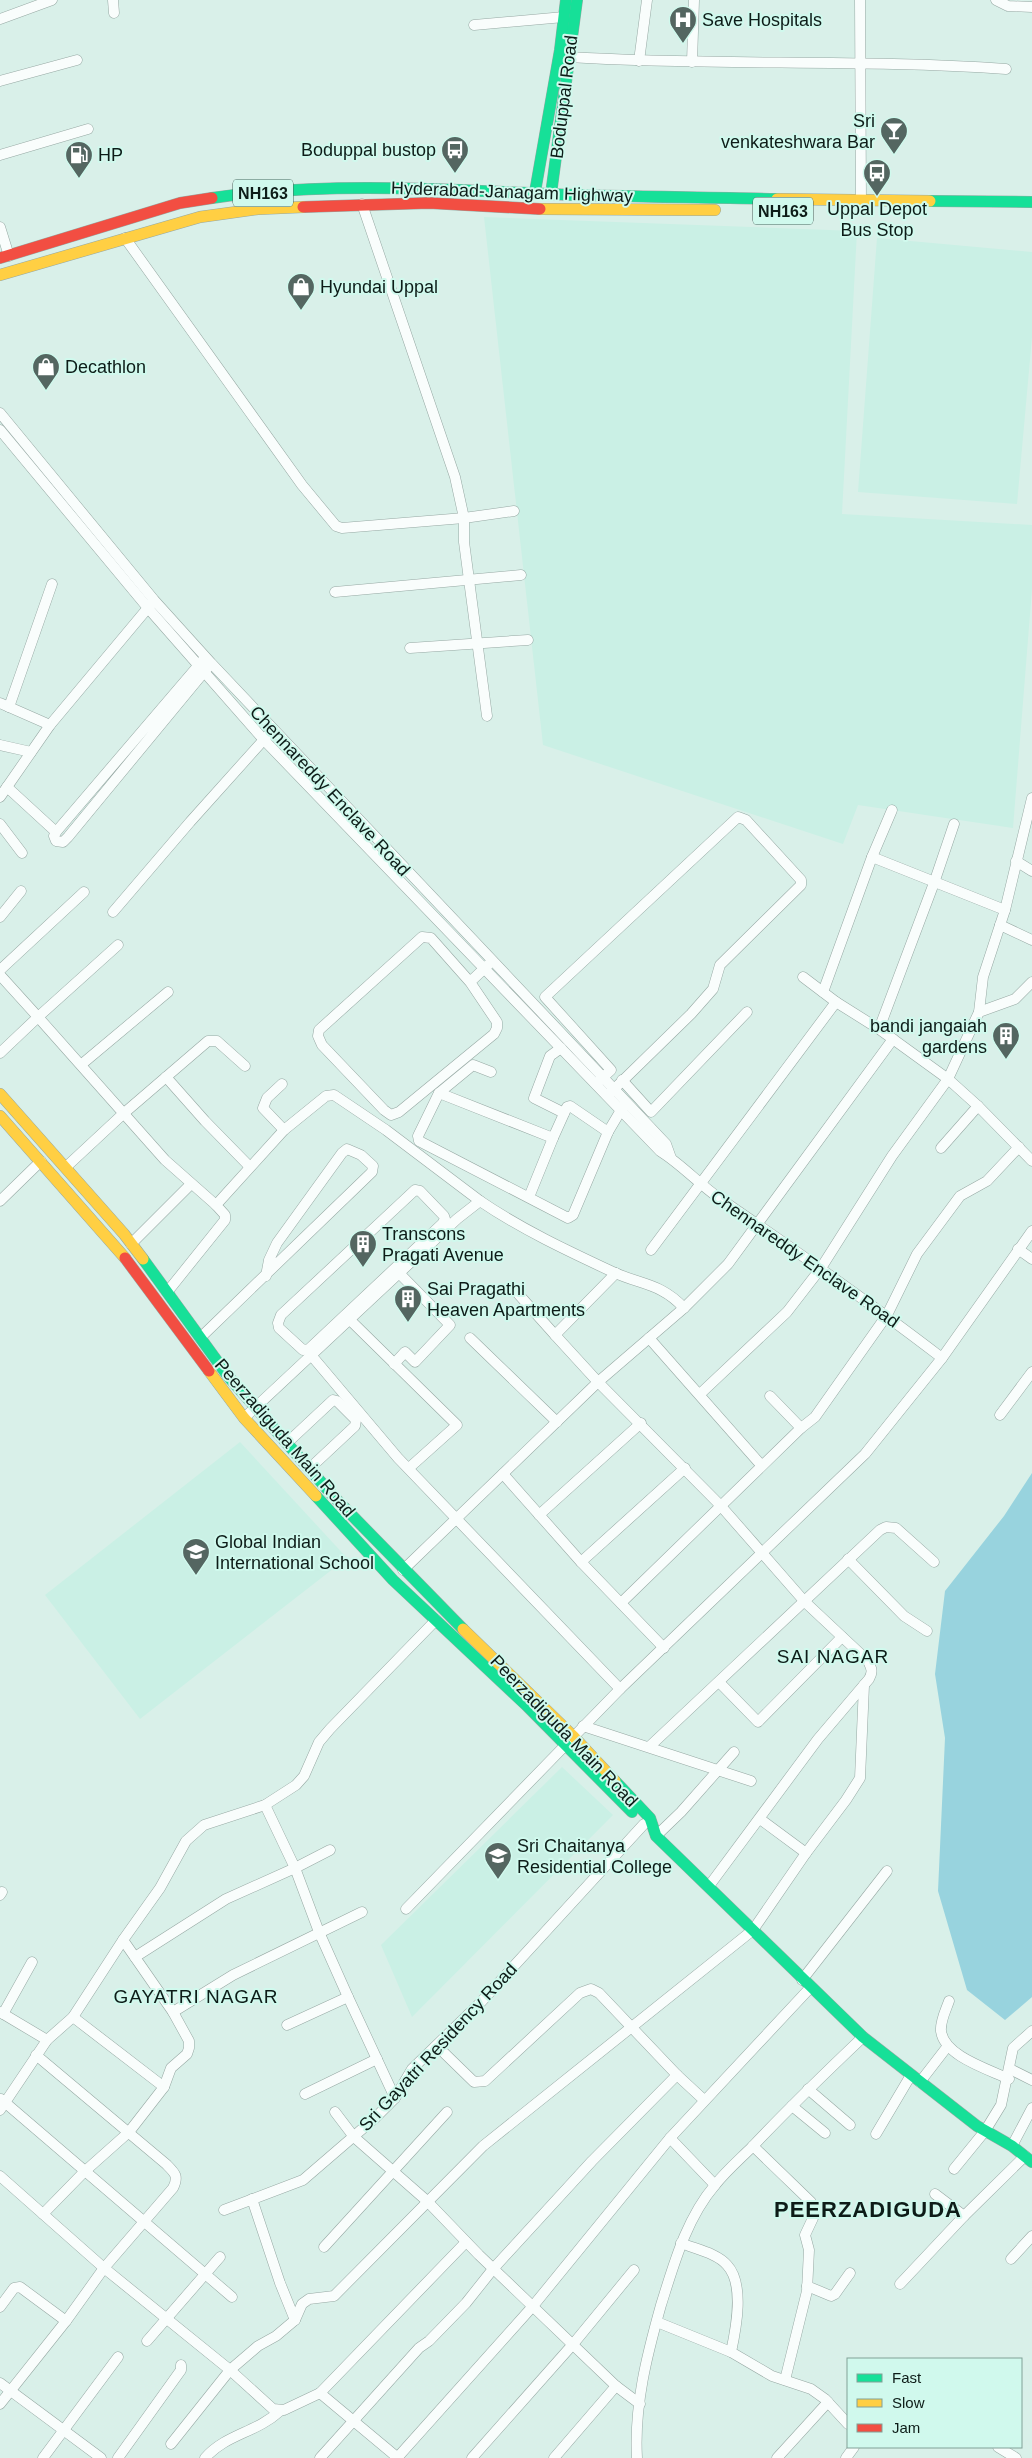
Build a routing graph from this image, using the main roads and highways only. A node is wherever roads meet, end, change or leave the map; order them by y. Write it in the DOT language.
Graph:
graph roads {
  1 [pos="566,0"];
  2 [pos="576,0"];
  3 [pos="334,190"];
  4 [pos="535,192"];
  5 [pos="551,194"];
  6 [pos="1032,202"];
  7 [pos="336,205"];
  8 [pos="980,207"];
  9 [pos="724,210"];
  10 [pos="762,211"];
  11 [pos="1032,213"];
  12 [pos="4,257"];
  13 [pos="0,274"];
  14 [pos="0,1094"];
  15 [pos="0,1116"];
  16 [pos="470,1635"];
  17 [pos="460,1644"];
  18 [pos="651,1829"];
  19 [pos="1029,2159"];
  1 -- 4 [label="main road, Boduppal Road"];
  2 -- 5 [label="main road, Boduppal Road"];
  3 -- 4 [label="main road, Hyderabad-Janagam Highway / NH163"];
  3 -- 7 [label="main road"];
  3 -- 12 [label="main road, Hyderabad-Janagam Highway / NH163"];
  4 -- 5 [label="main road, Hyderabad-Janagam Highway / NH163"];
  5 -- 8 [label="main road, Hyderabad-Janagam Highway / NH163"];
  6 -- 8 [label="main road, Hyderabad-Janagam Highway / NH163"];
  7 -- 9 [label="main road, Hyderabad-Janagam Highway / NH163"];
  7 -- 13 [label="main road, Hyderabad-Janagam Highway / NH163"];
  8 -- 10 [label="main road, Hyderabad-Janagam Highway / NH163"];
  8 -- 11 [label="main road, Hyderabad-Janagam Highway / NH163"];
  14 -- 16 [label="main road, Peerzadiguda Main Road"];
  15 -- 17 [label="main road, Peerzadiguda Main Road"];
  16 -- 17 [label="main road"];
  16 -- 18 [label="main road, Peerzadiguda Main Road"];
  17 -- 18 [label="main road, Peerzadiguda Main Road"];
  18 -- 19 [label="main road, Peerzadiguda Main Road"];
}
